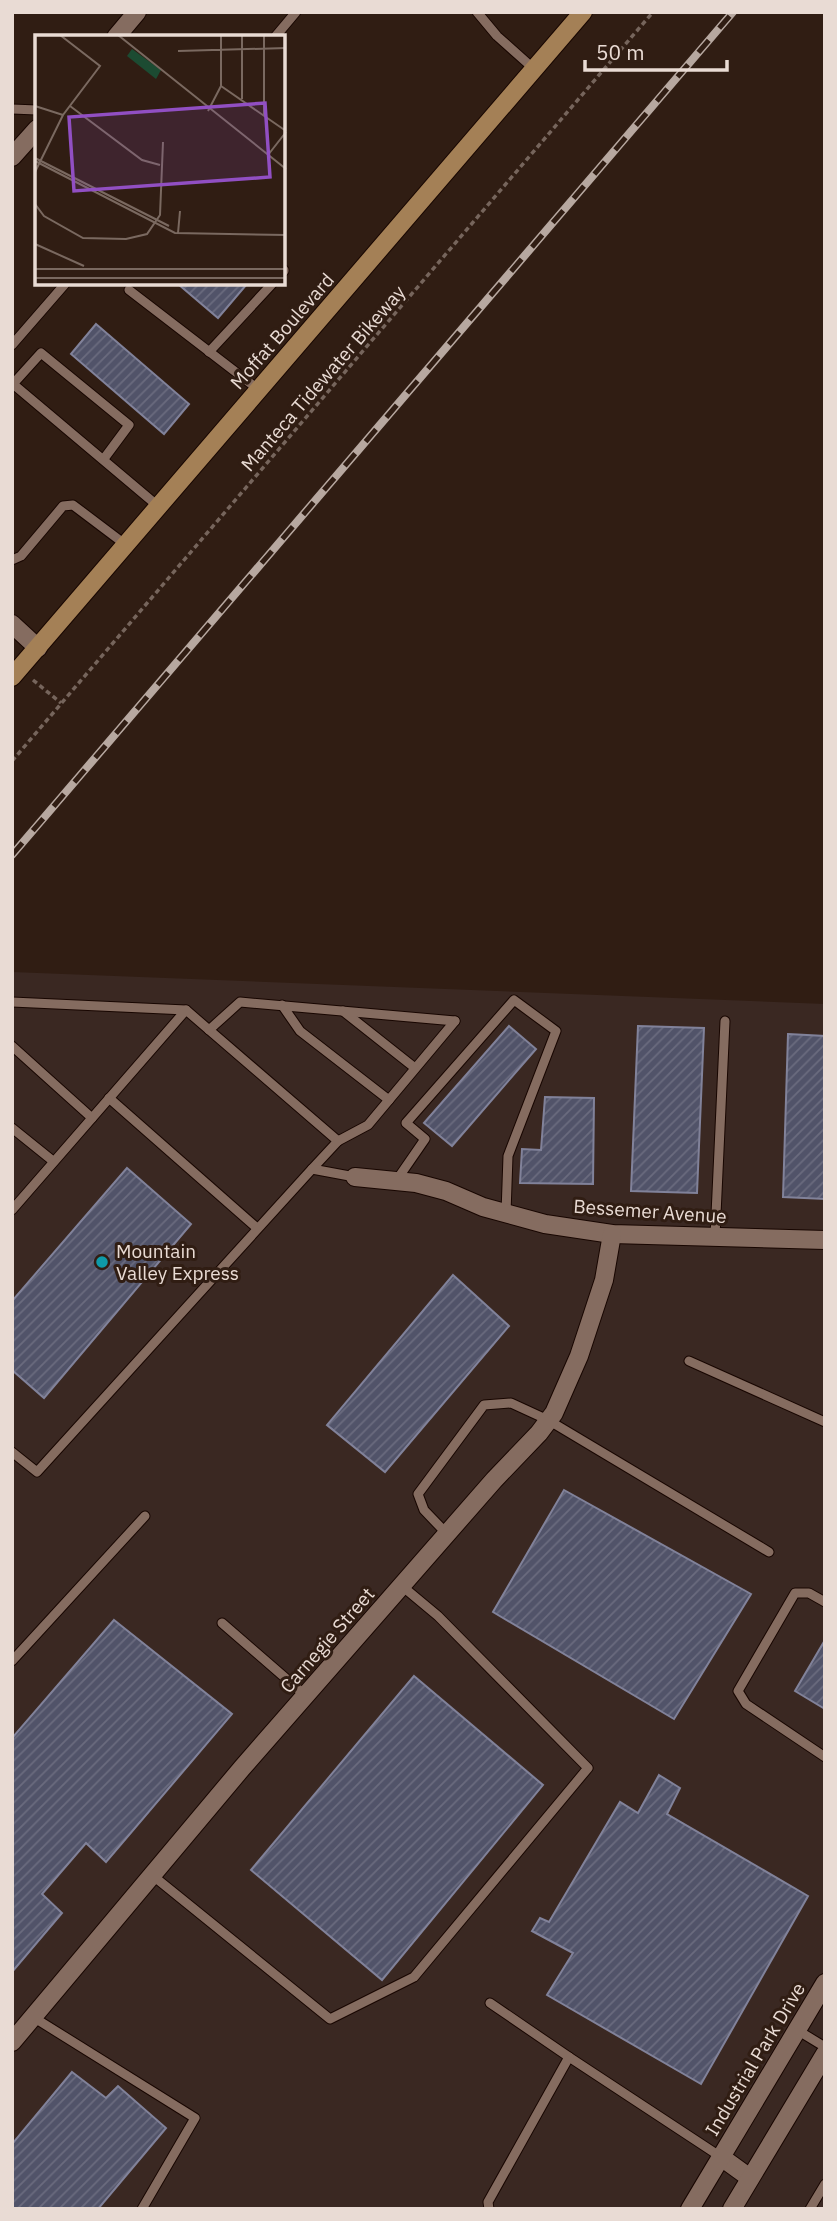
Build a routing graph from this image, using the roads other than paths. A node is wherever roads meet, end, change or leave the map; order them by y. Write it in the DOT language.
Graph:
graph roads {
  1 [pos="296,12"];
  2 [pos="477,12"];
  3 [pos="583,12"];
  4 [pos="129,15"];
  5 [pos="117,35"];
  6 [pos="277,35"];
  7 [pos="534,69"];
  8 [pos="12,109"];
  9 [pos="35,110"];
  10 [pos="35,131"];
  11 [pos="12,158"];
  12 [pos="64,285"];
  13 [pos="271,285"];
  14 [pos="129,290"];
  15 [pos="12,345"];
  16 [pos="209,352"];
  17 [pos="259,390"];
  18 [pos="103,460"];
  19 [pos="159,507"];
  20 [pos="126,545"];
  21 [pos="12,560"];
  22 [pos="12,624"];
  23 [pos="38,648"];
  24 [pos="16,673"];
  25 [pos="12,1002"];
  26 [pos="282,1005"];
  27 [pos="186,1010"];
  28 [pos="344,1011"];
  29 [pos="725,1021"];
  30 [pos="209,1030"];
  31 [pos="12,1046"];
  32 [pos="415,1068"];
  33 [pos="109,1098"];
  34 [pos="389,1100"];
  35 [pos="92,1118"];
  36 [pos="12,1128"];
  37 [pos="338,1141"];
  38 [pos="53,1161"];
  39 [pos="312,1169"];
  40 [pos="355,1177"];
  41 [pos="396,1181"];
  42 [pos="12,1210"];
  43 [pos="506,1213"];
  44 [pos="257,1228"];
  45 [pos="612,1234"];
  46 [pos="715,1237"];
  47 [pos="825,1240"];
  48 [pos="689,1362"];
  49 [pos="548,1420"];
  50 [pos="825,1422"];
  51 [pos="12,1452"];
  52 [pos="145,1516"];
  53 [pos="447,1534"];
  54 [pos="769,1552"];
  55 [pos="402,1586"];
  56 [pos="825,1602"];
  57 [pos="222,1623"];
  58 [pos="12,1661"];
  59 [pos="305,1695"];
  60 [pos="825,1757"];
  61 [pos="152,1875"];
  62 [pos="825,1983"];
  63 [pos="490,2003"];
  64 [pos="33,2017"];
  65 [pos="797,2030"];
  66 [pos="12,2042"];
  67 [pos="825,2047"];
  68 [pos="825,2054"];
  69 [pos="569,2057"];
  70 [pos="720,2157"];
  71 [pos="750,2178"];
  72 [pos="825,2184"];
  73 [pos="142,2209"];
  74 [pos="489,2209"];
  75 [pos="690,2209"];
  76 [pos="732,2209"];
  77 [pos="810,2209"];
  1 -- 6 [label="lane"];
  2 -- 7 [label="lane"];
  3 -- 7 [label="main road, Moffat Boulevard"];
  4 -- 5 [label="street"];
  7 -- 17 [label="main road, Moffat Boulevard"];
  8 -- 9 [label="lane"];
  10 -- 11 [label="street"];
  12 -- 15 [label="lane"];
  13 -- 16 [label="lane"];
  14 -- 16 [label="lane"];
  16 -- 17 [label="lane"];
  17 -- 19 [label="main road, Moffat Boulevard"];
  18 -- 18 [label="lane"];
  18 -- 19 [label="lane"];
  19 -- 20 [label="main road, Moffat Boulevard"];
  20 -- 21 [label="lane"];
  20 -- 23 [label="main road, Moffat Boulevard"];
  22 -- 23 [label="street"];
  23 -- 24 [label="main road, Moffat Boulevard"];
  25 -- 27 [label="lane"];
  26 -- 28 [label="lane"];
  26 -- 30 [label="lane"];
  26 -- 34 [label="lane"];
  27 -- 30 [label="lane"];
  27 -- 33 [label="lane"];
  28 -- 32 [label="lane"];
  28 -- 32 [label="lane"];
  29 -- 46 [label="lane"];
  30 -- 37 [label="lane"];
  31 -- 35 [label="lane"];
  32 -- 34 [label="lane"];
  33 -- 35 [label="lane"];
  33 -- 44 [label="lane"];
  34 -- 37 [label="lane"];
  35 -- 38 [label="lane"];
  36 -- 38 [label="lane"];
  37 -- 39 [label="lane"];
  38 -- 42 [label="lane"];
  39 -- 40 [label="lane"];
  39 -- 44 [label="lane"];
  40 -- 41 [label="street, Bessemer Avenue"];
  41 -- 43 [label="street, Bessemer Avenue"];
  41 -- 43 [label="lane"];
  43 -- 45 [label="street, Bessemer Avenue"];
  44 -- 51 [label="lane"];
  45 -- 46 [label="street, Bessemer Avenue"];
  45 -- 49 [label="street, Carnegie Street"];
  46 -- 47 [label="street, Bessemer Avenue"];
  48 -- 50 [label="lane"];
  49 -- 53 [label="street, Carnegie Street"];
  49 -- 53 [label="lane"];
  49 -- 54 [label="lane"];
  52 -- 58 [label="lane"];
  53 -- 55 [label="street, Carnegie Street"];
  55 -- 59 [label="street, Carnegie Street"];
  55 -- 61 [label="lane"];
  56 -- 60 [label="lane"];
  57 -- 59 [label="lane"];
  59 -- 61 [label="street, Carnegie Street"];
  61 -- 64 [label="street, Carnegie Street"];
  62 -- 65 [label="street, Industrial Park Drive"];
  63 -- 69 [label="lane"];
  64 -- 66 [label="street, Carnegie Street"];
  64 -- 73 [label="lane"];
  65 -- 67 [label="lane"];
  65 -- 70 [label="street, Industrial Park Drive"];
  68 -- 71 [label="street"];
  69 -- 70 [label="lane"];
  69 -- 74 [label="lane"];
  70 -- 71 [label="street, Industrial Park Drive"];
  70 -- 75 [label="street, Industrial Park Drive"];
  71 -- 76 [label="street"];
  72 -- 77 [label="lane"];
}
